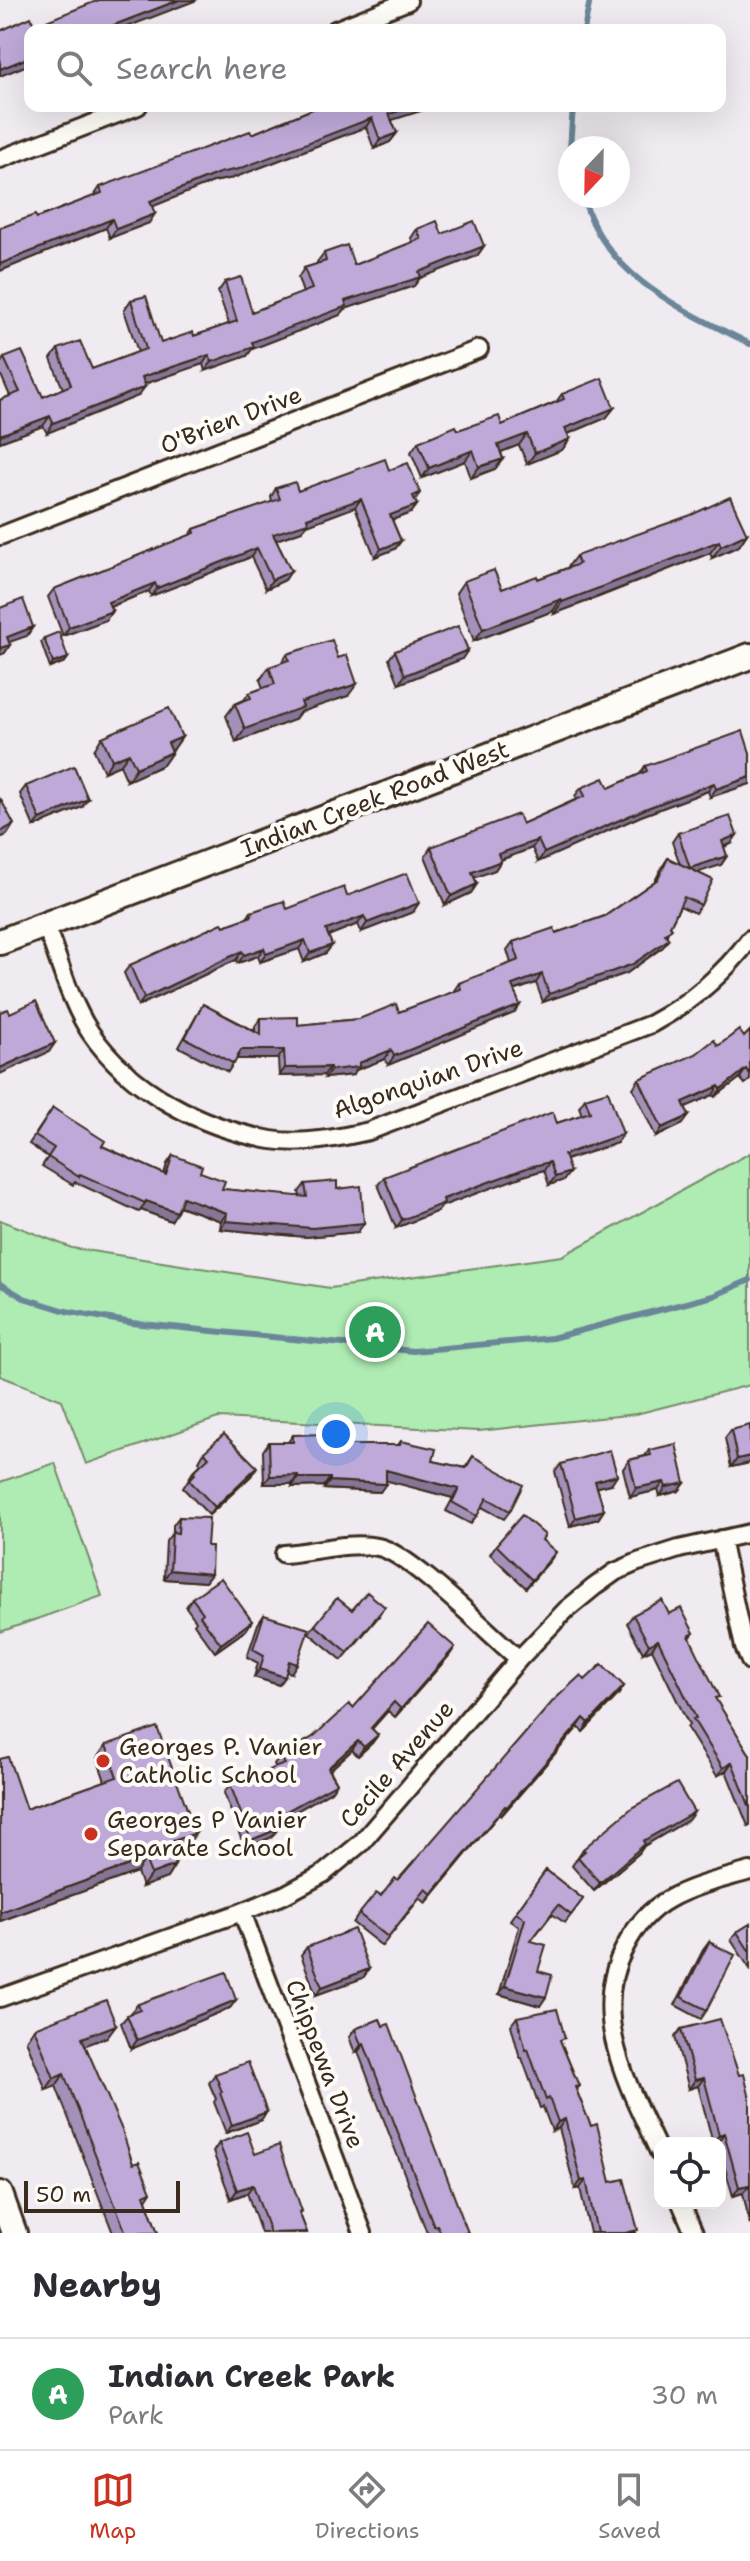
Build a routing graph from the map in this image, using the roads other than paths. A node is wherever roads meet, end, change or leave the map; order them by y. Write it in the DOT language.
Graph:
graph roads {
  1 [pos="408,1"];
  2 [pos="350,24"];
  3 [pos="122,112"];
  4 [pos="0,159"];
  5 [pos="479,349"];
  6 [pos="0,536"];
  7 [pos="750,656"];
  8 [pos="45,924"];
  9 [pos="750,939"];
  10 [pos="0,942"];
  11 [pos="750,1533"];
  12 [pos="721,1539"];
  13 [pos="284,1554"];
  14 [pos="519,1659"];
  15 [pos="750,1661"];
  16 [pos="750,1871"];
  17 [pos="242,1912"];
  18 [pos="0,1998"];
  19 [pos="654,2140"];
  20 [pos="0,2194"];
  21 [pos="684,2209"];
  22 [pos="14,2233"];
  23 [pos="363,2233"];
  24 [pos="694,2233"];
  1 -- 2 [label="street"];
  3 -- 4 [label="street"];
  5 -- 6 [label="street, O'Brien Drive"];
  7 -- 8 [label="street, Indian Creek Road West"];
  8 -- 9 [label="street, Algonquian Drive"];
  8 -- 10 [label="street, Indian Creek Road West"];
  11 -- 12 [label="street, Cecile Avenue"];
  12 -- 14 [label="street, Cecile Avenue"];
  12 -- 15 [label="street"];
  13 -- 14 [label="street"];
  14 -- 17 [label="street, Cecile Avenue"];
  16 -- 19 [label="street"];
  17 -- 18 [label="street, Cecile Avenue"];
  17 -- 23 [label="street, Chippewa Drive"];
  20 -- 22 [label="street"];
  21 -- 24 [label="street"];
}
